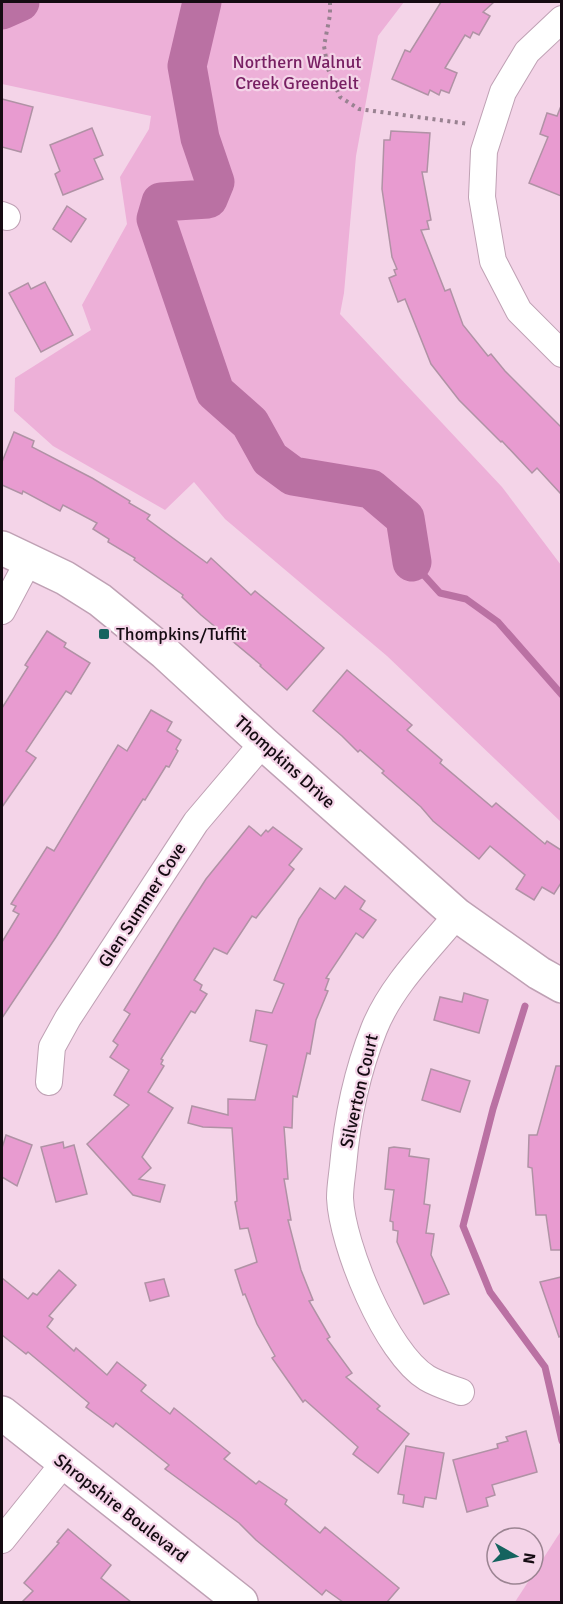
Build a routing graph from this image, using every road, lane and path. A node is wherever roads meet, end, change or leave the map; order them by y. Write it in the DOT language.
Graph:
graph roads {
  1 [pos="330,2"];
  2 [pos="561,19"];
  3 [pos="469,124"];
  4 [pos="561,354"];
  5 [pos="15,554"];
  6 [pos="2,611"];
  7 [pos="263,743"];
  8 [pos="457,915"];
  9 [pos="561,986"];
  10 [pos="49,1082"];
  11 [pos="461,1392"];
  12 [pos="2,1413"];
  13 [pos="64,1463"];
  14 [pos="2,1540"];
  15 [pos="241,1602"];
  1 -- 3 [label="path"];
  2 -- 4 [label="street"];
  5 -- 6 [label="street"];
  5 -- 7 [label="street, Thompkins Drive"];
  7 -- 8 [label="street, Thompkins Drive"];
  7 -- 10 [label="street, Glen Summer Cove"];
  8 -- 9 [label="street, Thompkins Drive"];
  8 -- 11 [label="street, Silverton Court"];
  12 -- 13 [label="street, Shropshire Boulevard"];
  13 -- 14 [label="street"];
  13 -- 15 [label="street, Shropshire Boulevard"];
}
